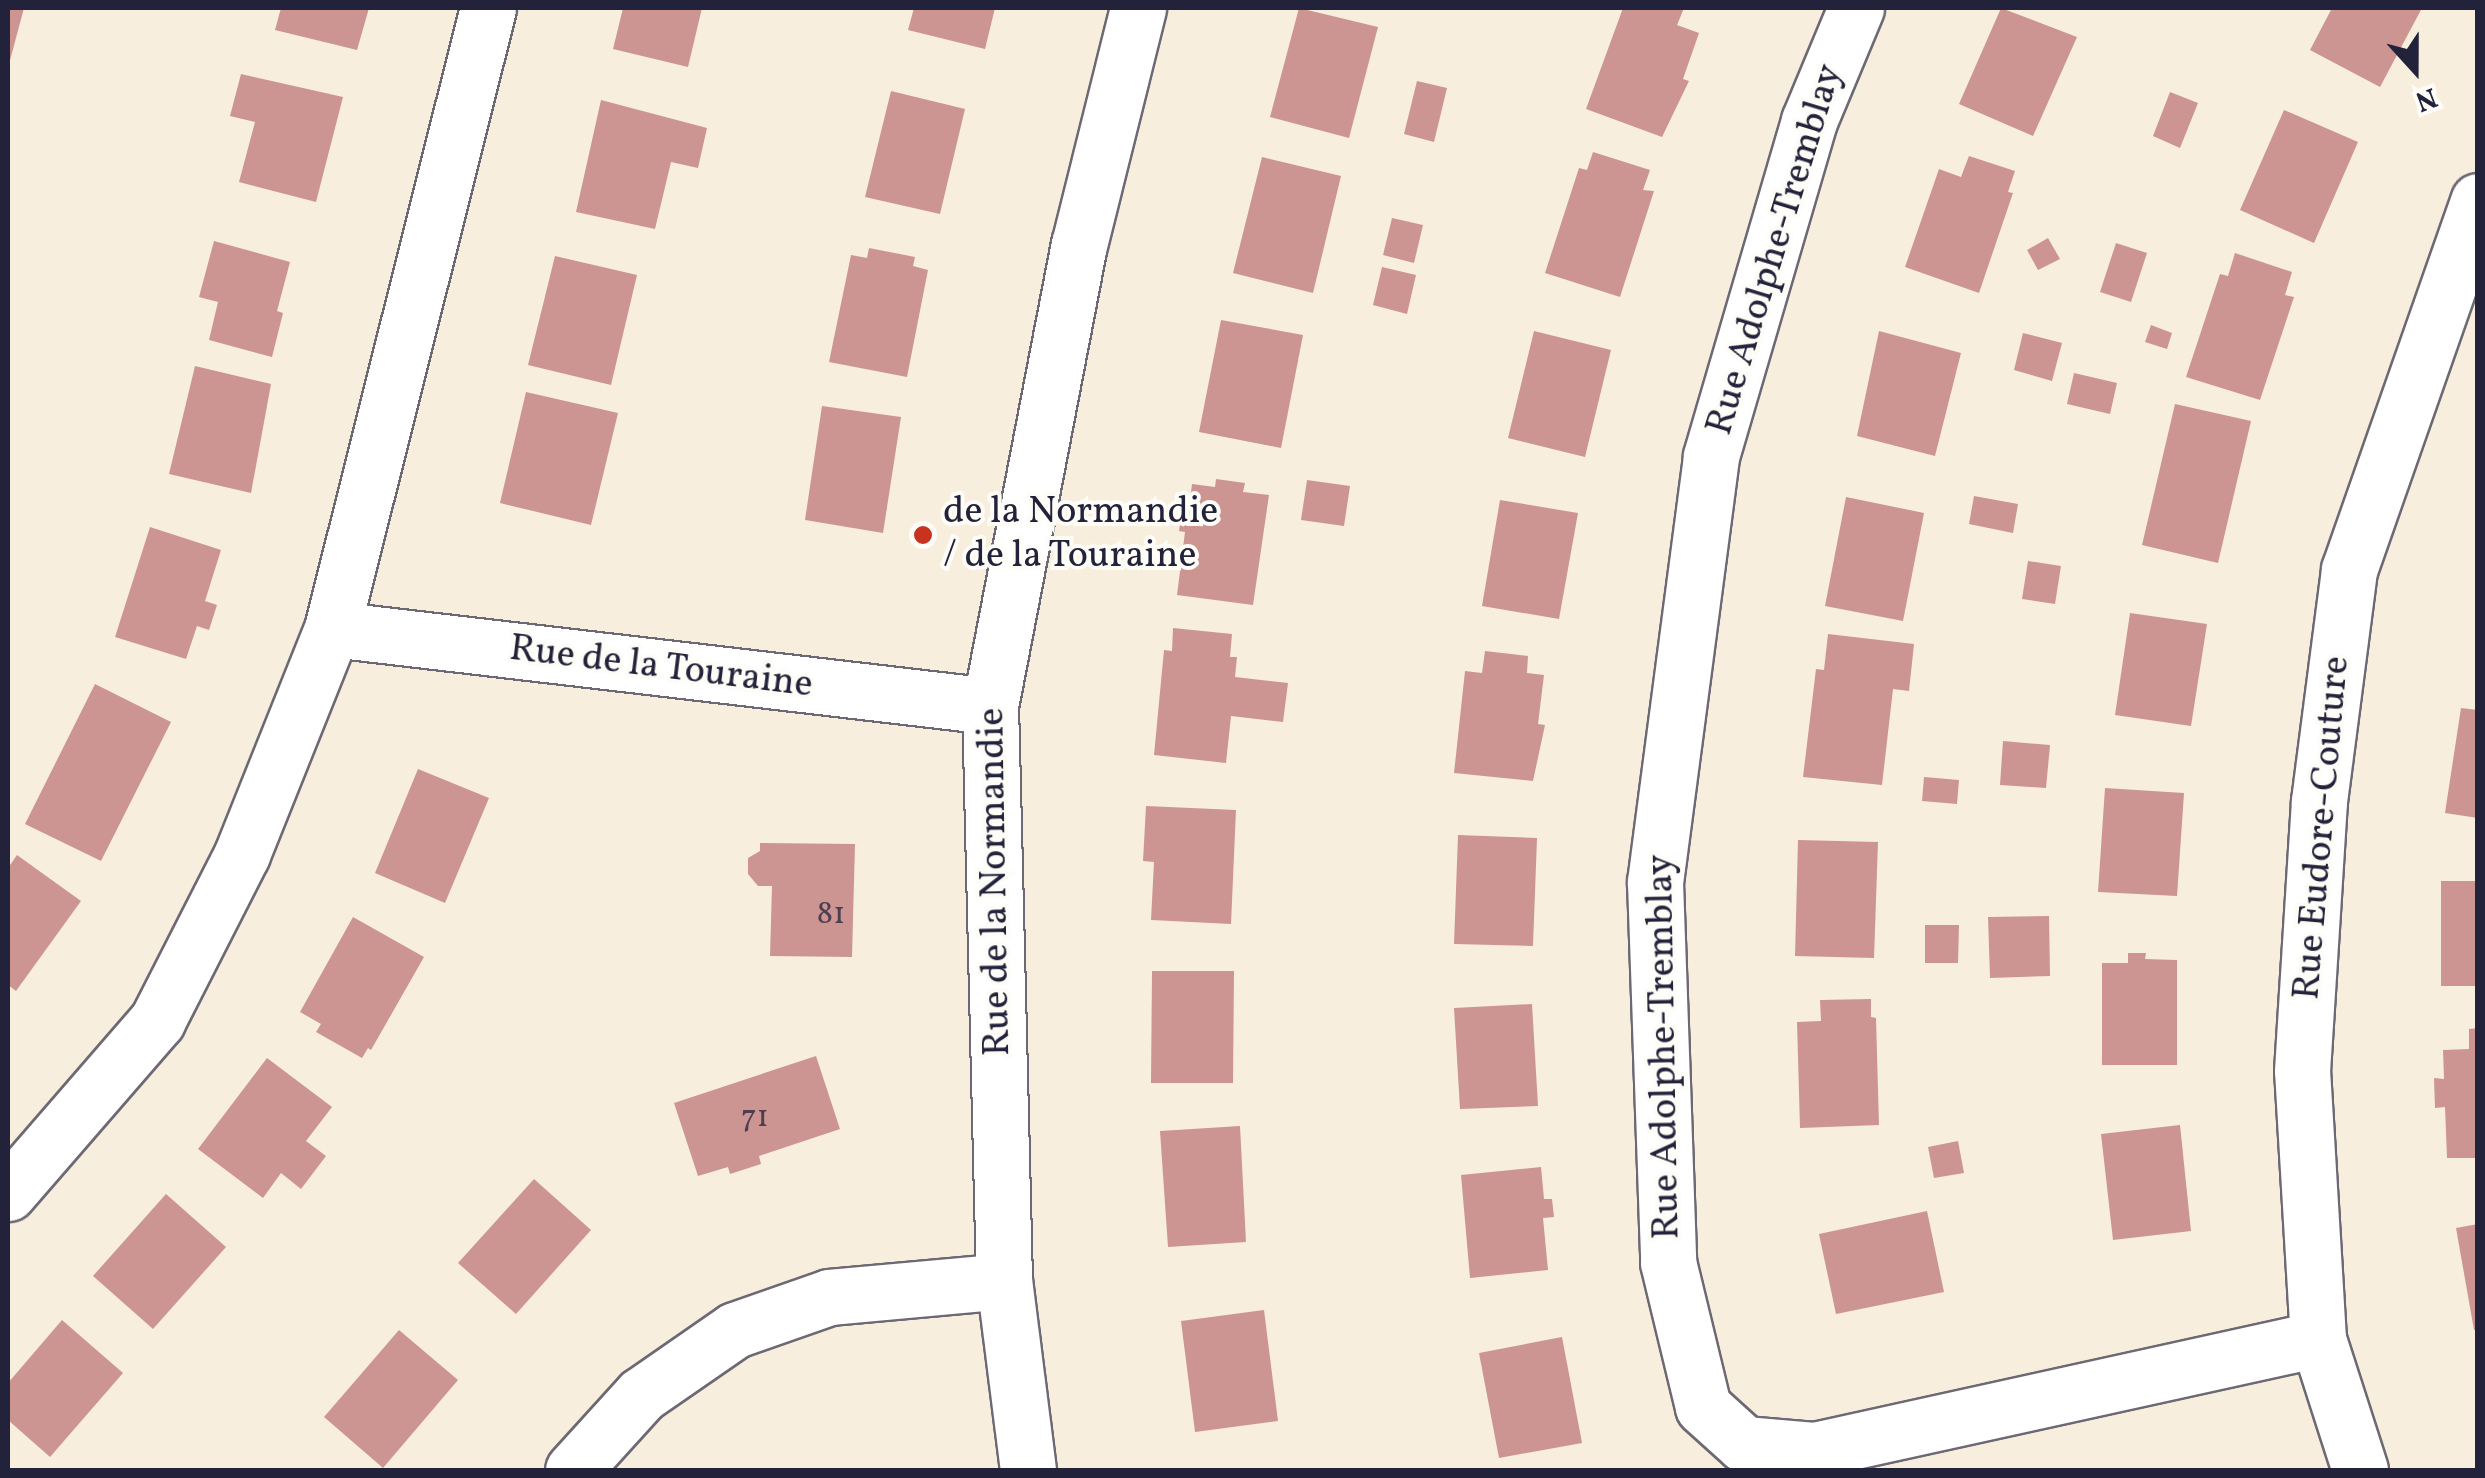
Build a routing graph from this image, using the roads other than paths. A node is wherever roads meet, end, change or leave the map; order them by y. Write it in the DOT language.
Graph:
graph roads {
  1 [pos="488,8"];
  2 [pos="1138,8"];
  3 [pos="1856,8"];
  4 [pos="2478,201"];
  5 [pos="332,630"];
  6 [pos="990,706"];
  7 [pos="8,1193"];
  8 [pos="1004,1282"];
  9 [pos="2318,1339"];
  10 [pos="573,1470"];
  11 [pos="1028,1470"];
  12 [pos="2360,1470"];
  1 -- 5 [label="street"];
  2 -- 6 [label="street, Rue de la Normandie"];
  3 -- 9 [label="street, Rue Adolphe-Tremblay"];
  4 -- 9 [label="street, Rue Eudore-Couture"];
  5 -- 6 [label="street, Rue de la Touraine"];
  5 -- 7 [label="street"];
  6 -- 8 [label="street, Rue de la Normandie"];
  8 -- 10 [label="street"];
  8 -- 11 [label="street, Rue de la Normandie"];
  9 -- 12 [label="street, Rue Eudore-Couture"];
}
